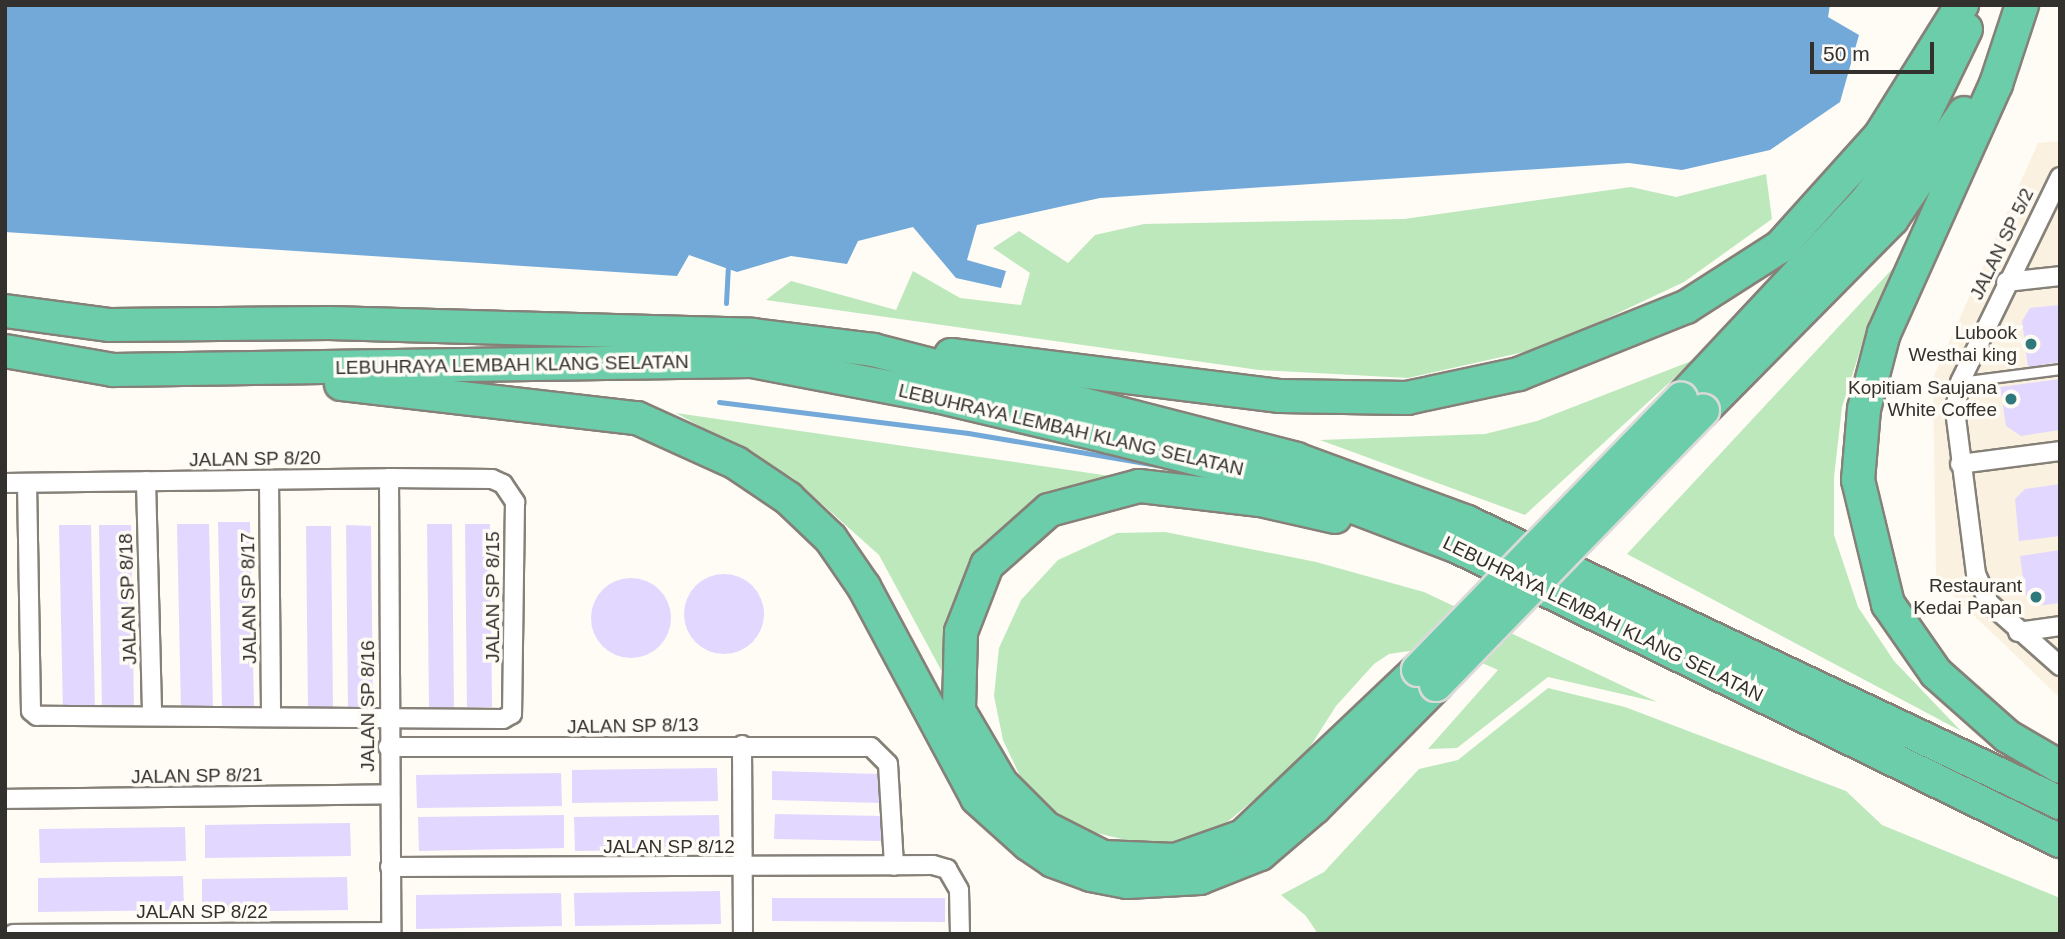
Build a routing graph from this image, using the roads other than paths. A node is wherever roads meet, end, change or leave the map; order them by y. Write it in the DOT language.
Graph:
graph roads {
  1 [pos="1962,5"];
  2 [pos="1975,5"];
  3 [pos="2020,5"];
  4 [pos="2060,177"];
  5 [pos="2060,276"];
  6 [pos="2006,282"];
  7 [pos="5,311"];
  8 [pos="873,350"];
  9 [pos="5,352"];
  10 [pos="214,369"];
  11 [pos="2060,369"];
  12 [pos="1960,382"];
  13 [pos="1692,404"];
  14 [pos="2060,451"];
  15 [pos="1960,464"];
  16 [pos="389,478"];
  17 [pos="269,480"];
  18 [pos="146,481"];
  19 [pos="5,483"];
  20 [pos="27,483"];
  21 [pos="503,484"];
  22 [pos="1456,545"];
  23 [pos="2060,626"];
  24 [pos="2018,632"];
  25 [pos="2060,666"];
  26 [pos="1427,678"];
  27 [pos="271,715"];
  28 [pos="389,715"];
  29 [pos="152,716"];
  30 [pos="742,745"];
  31 [pos="388,747"];
  32 [pos="2060,767"];
  33 [pos="389,794"];
  34 [pos="5,799"];
  35 [pos="2060,803"];
  36 [pos="2060,841"];
  37 [pos="894,866"];
  38 [pos="390,867"];
  39 [pos="742,868"];
  40 [pos="391,933"];
  41 [pos="13,934"];
  42 [pos="743,934"];
  43 [pos="960,934"];
  1 -- 8 [label="highway"];
  2 -- 13 [label="highway"];
  3 -- 13 [label="highway"];
  3 -- 32 [label="highway"];
  4 -- 6 [label="street, JALAN SP 5/2"];
  5 -- 6 [label="street"];
  6 -- 12 [label="street, JALAN SP 5/2"];
  7 -- 8 [label="highway, LEBUHRAYA LEMBAH KLANG SELATAN"];
  8 -- 35 [label="highway, LEBUHRAYA LEMBAH KLANG SELATAN"];
  9 -- 10 [label="highway, LEBUHRAYA LEMBAH KLANG SELATAN"];
  10 -- 22 [label="highway, LEBUHRAYA LEMBAH KLANG SELATAN"];
  10 -- 26 [label="highway"];
  11 -- 12 [label="lane"];
  12 -- 15 [label="street, JALAN SP 5/2"];
  13 -- 26 [label="highway, bridge"];
  14 -- 15 [label="street"];
  15 -- 24 [label="street, JALAN SP 5/2"];
  16 -- 17 [label="street, JALAN SP 8/20"];
  16 -- 21 [label="street, JALAN SP 8/20"];
  16 -- 28 [label="street, JALAN SP 8/16"];
  17 -- 18 [label="street, JALAN SP 8/20"];
  17 -- 27 [label="street, JALAN SP 8/17"];
  18 -- 20 [label="street, JALAN SP 8/20"];
  18 -- 29 [label="street, JALAN SP 8/18"];
  19 -- 20 [label="street, JALAN SP 8/20"];
  20 -- 29 [label="street"];
  21 -- 28 [label="street, JALAN SP 8/15"];
  22 -- 26 [label="highway"];
  22 -- 36 [label="highway, LEBUHRAYA LEMBAH KLANG SELATAN"];
  23 -- 24 [label="street"];
  24 -- 25 [label="street, JALAN SP 5/2"];
  27 -- 28 [label="street"];
  27 -- 29 [label="street"];
  28 -- 31 [label="street, JALAN SP 8/16"];
  30 -- 31 [label="street, JALAN SP 8/13"];
  30 -- 37 [label="street, JALAN SP 8/13"];
  30 -- 39 [label="street"];
  31 -- 33 [label="street, JALAN SP 8/16"];
  33 -- 34 [label="street, JALAN SP 8/21"];
  33 -- 38 [label="street, JALAN SP 8/16"];
  37 -- 39 [label="street, JALAN SP 8/12"];
  37 -- 43 [label="street, JALAN SP 8/12"];
  38 -- 39 [label="street, JALAN SP 8/12"];
  38 -- 40 [label="street, JALAN SP 8/16"];
  39 -- 42 [label="street"];
  40 -- 41 [label="street, JALAN SP 8/22"];
}
